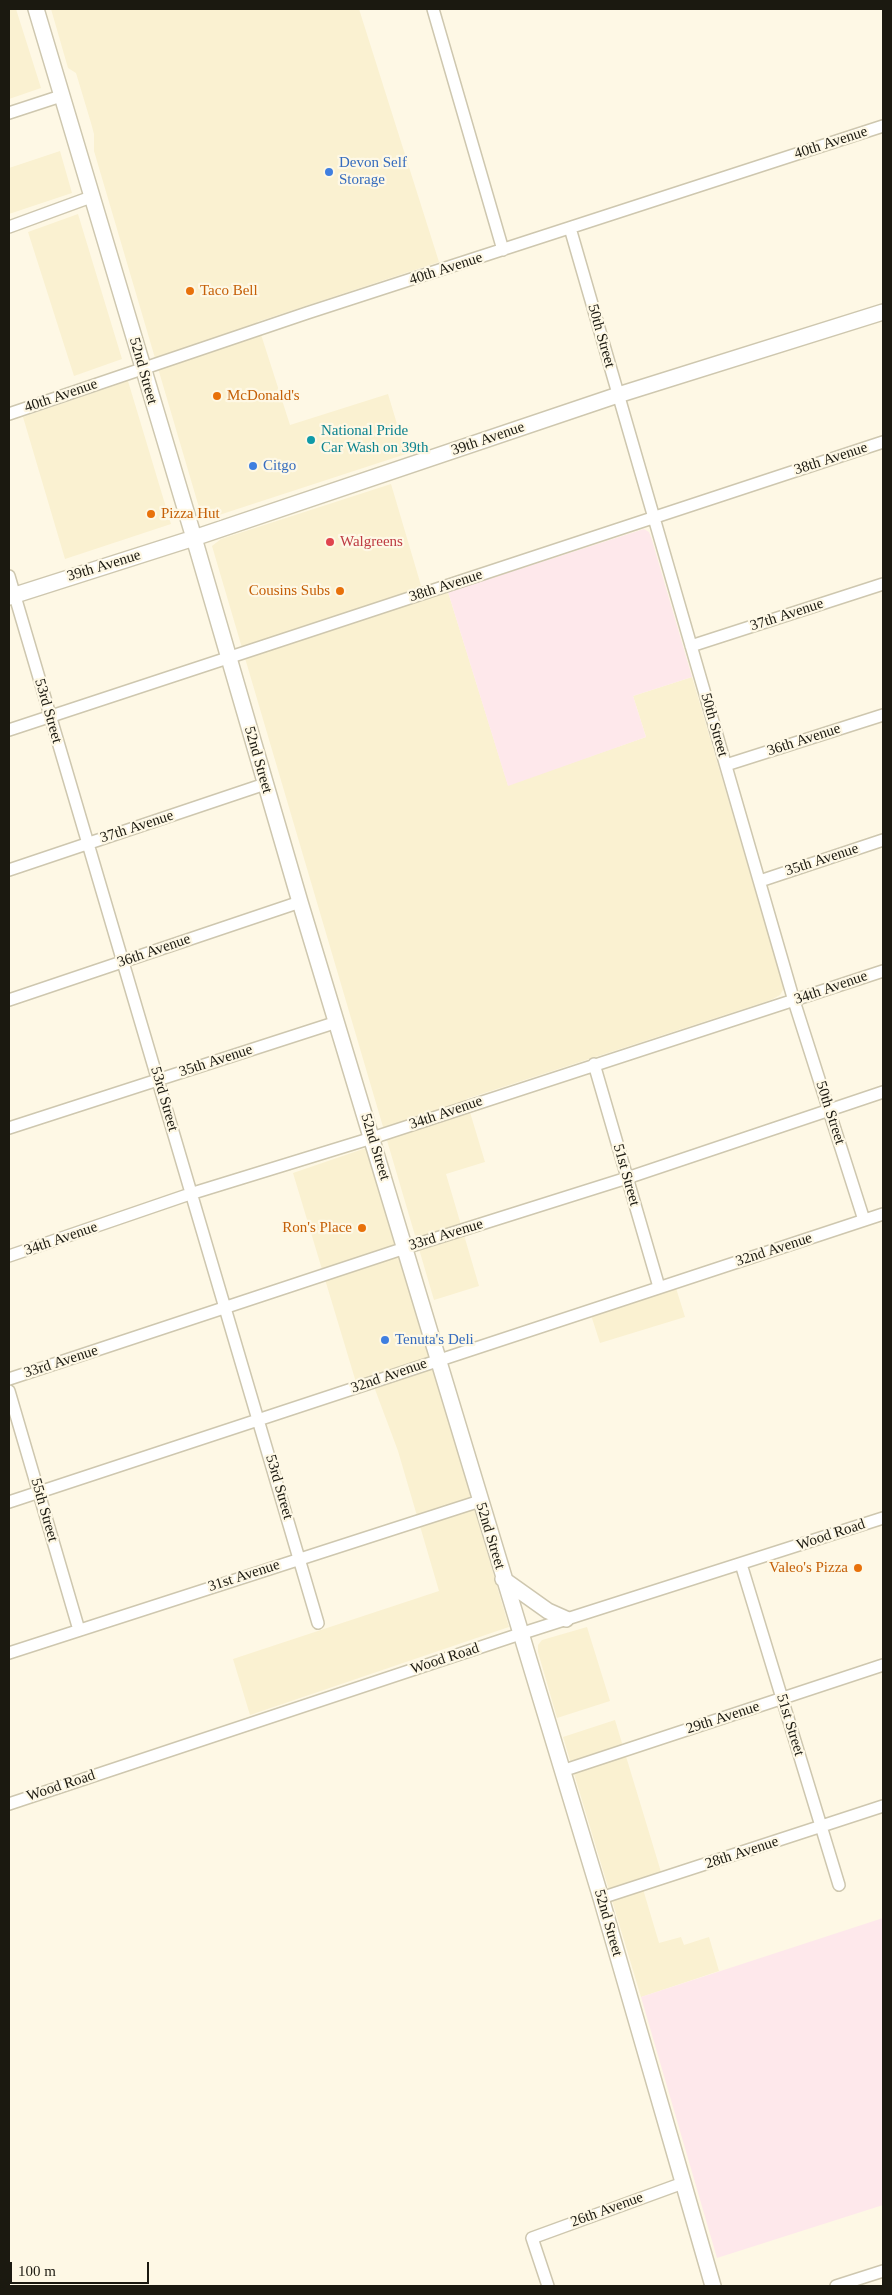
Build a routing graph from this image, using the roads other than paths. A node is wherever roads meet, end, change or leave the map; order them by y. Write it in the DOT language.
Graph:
graph roads {
  1 [pos="36,9"];
  2 [pos="433,9"];
  3 [pos="62,96"];
  4 [pos="9,113"];
  5 [pos="883,126"];
  6 [pos="91,197"];
  7 [pos="9,227"];
  8 [pos="570,228"];
  9 [pos="503,250"];
  10 [pos="883,312"];
  11 [pos="142,368"];
  12 [pos="618,395"];
  13 [pos="9,414"];
  14 [pos="883,442"];
  15 [pos="654,517"];
  16 [pos="194,538"];
  17 [pos="9,576"];
  18 [pos="883,584"];
  19 [pos="12,596"];
  20 [pos="691,646"];
  21 [pos="229,658"];
  22 [pos="883,715"];
  23 [pos="50,717"];
  24 [pos="9,730"];
  25 [pos="726,765"];
  26 [pos="265,784"];
  27 [pos="883,840"];
  28 [pos="88,844"];
  29 [pos="9,870"];
  30 [pos="760,881"];
  31 [pos="300,902"];
  32 [pos="123,962"];
  33 [pos="883,970"];
  34 [pos="9,1000"];
  35 [pos="794,1001"];
  36 [pos="337,1022"];
  37 [pos="594,1064"];
  38 [pos="159,1079"];
  39 [pos="883,1092"];
  40 [pos="829,1110"];
  41 [pos="9,1128"];
  42 [pos="372,1138"];
  43 [pos="627,1178"];
  44 [pos="190,1194"];
  45 [pos="883,1214"];
  46 [pos="864,1220"];
  47 [pos="404,1248"];
  48 [pos="9,1256"];
  49 [pos="659,1287"];
  50 [pos="225,1308"];
  51 [pos="438,1360"];
  52 [pos="9,1379"];
  53 [pos="9,1391"];
  54 [pos="259,1420"];
  55 [pos="38,1492"];
  56 [pos="480,1501"];
  57 [pos="9,1502"];
  58 [pos="883,1518"];
  59 [pos="299,1559"];
  60 [pos="741,1564"];
  61 [pos="503,1578"];
  62 [pos="566,1620"];
  63 [pos="318,1623"];
  64 [pos="79,1630"];
  65 [pos="520,1634"];
  66 [pos="9,1653"];
  67 [pos="883,1666"];
  68 [pos="782,1699"];
  69 [pos="562,1771"];
  70 [pos="9,1804"];
  71 [pos="883,1806"];
  72 [pos="821,1828"];
  73 [pos="839,1885"];
  74 [pos="601,1898"];
  75 [pos="683,2183"];
  76 [pos="883,2271"];
  77 [pos="548,2286"];
  78 [pos="713,2286"];
  79 [pos="836,2286"];
  1 -- 3 [label="main road, 52nd Street"];
  2 -- 9 [label="street"];
  3 -- 4 [label="street"];
  3 -- 6 [label="main road, 52nd Street"];
  5 -- 8 [label="street, 40th Avenue"];
  6 -- 7 [label="street"];
  6 -- 11 [label="main road, 52nd Street"];
  8 -- 9 [label="street, 40th Avenue"];
  8 -- 12 [label="street, 50th Street"];
  9 -- 11 [label="street, 40th Avenue"];
  10 -- 12 [label="main road, 39th Avenue"];
  11 -- 13 [label="street, 40th Avenue"];
  11 -- 16 [label="main road, 52nd Street"];
  12 -- 15 [label="street, 50th Street"];
  12 -- 16 [label="main road, 39th Avenue"];
  14 -- 15 [label="street, 38th Avenue"];
  15 -- 20 [label="street, 50th Street"];
  15 -- 21 [label="street, 38th Avenue"];
  16 -- 19 [label="main road, 39th Avenue"];
  16 -- 21 [label="main road, 52nd Street"];
  17 -- 19 [label="street, 53rd Street"];
  18 -- 20 [label="street, 37th Avenue"];
  19 -- 23 [label="street, 53rd Street"];
  20 -- 25 [label="street, 50th Street"];
  21 -- 23 [label="street, 38th Avenue"];
  21 -- 26 [label="main road, 52nd Street"];
  22 -- 25 [label="street, 36th Avenue"];
  23 -- 24 [label="street, 38th Avenue"];
  23 -- 28 [label="street, 53rd Street"];
  25 -- 30 [label="street, 50th Street"];
  26 -- 28 [label="street, 37th Avenue"];
  26 -- 31 [label="main road, 52nd Street"];
  27 -- 30 [label="street, 35th Avenue"];
  28 -- 29 [label="street, 37th Avenue"];
  28 -- 32 [label="street, 53rd Street"];
  30 -- 35 [label="street, 50th Street"];
  31 -- 32 [label="street, 36th Avenue"];
  31 -- 36 [label="main road, 52nd Street"];
  32 -- 34 [label="street, 36th Avenue"];
  32 -- 38 [label="street, 53rd Street"];
  33 -- 35 [label="street, 34th Avenue"];
  35 -- 37 [label="street, 34th Avenue"];
  35 -- 40 [label="street, 50th Street"];
  36 -- 38 [label="street, 35th Avenue"];
  36 -- 42 [label="main road, 52nd Street"];
  37 -- 42 [label="street, 34th Avenue"];
  37 -- 43 [label="street, 51st Street"];
  38 -- 41 [label="street, 35th Avenue"];
  38 -- 44 [label="street, 53rd Street"];
  39 -- 40 [label="street, 33rd Avenue"];
  40 -- 43 [label="street, 33rd Avenue"];
  40 -- 46 [label="street, 50th Street"];
  42 -- 44 [label="street, 34th Avenue"];
  42 -- 47 [label="main road, 52nd Street"];
  43 -- 47 [label="street, 33rd Avenue"];
  43 -- 49 [label="street, 51st Street"];
  44 -- 48 [label="street, 34th Avenue"];
  44 -- 50 [label="street, 53rd Street"];
  45 -- 46 [label="street, 32nd Avenue"];
  46 -- 49 [label="street, 32nd Avenue"];
  47 -- 50 [label="street, 33rd Avenue"];
  47 -- 51 [label="main road, 52nd Street"];
  49 -- 51 [label="street, 32nd Avenue"];
  50 -- 52 [label="street, 33rd Avenue"];
  50 -- 54 [label="street, 53rd Street"];
  51 -- 54 [label="street, 32nd Avenue"];
  51 -- 56 [label="main road, 52nd Street"];
  53 -- 55 [label="street, 55th Street"];
  54 -- 55 [label="street, 32nd Avenue"];
  54 -- 59 [label="street, 53rd Street"];
  55 -- 57 [label="street, 32nd Avenue"];
  55 -- 64 [label="street, 55th Street"];
  56 -- 59 [label="street, 31st Avenue"];
  56 -- 61 [label="main road, 52nd Street"];
  58 -- 60 [label="street, Wood Road"];
  59 -- 63 [label="street, 53rd Street"];
  59 -- 64 [label="street, 31st Avenue"];
  60 -- 62 [label="street, Wood Road"];
  60 -- 68 [label="street, 51st Street"];
  61 -- 62 [label="main road"];
  61 -- 65 [label="main road, 52nd Street"];
  62 -- 65 [label="street, Wood Road"];
  64 -- 66 [label="street, 31st Avenue"];
  65 -- 69 [label="main road, 52nd Street"];
  65 -- 70 [label="street, Wood Road"];
  67 -- 68 [label="street, 29th Avenue"];
  68 -- 69 [label="street, 29th Avenue"];
  68 -- 72 [label="street, 51st Street"];
  69 -- 74 [label="main road, 52nd Street"];
  71 -- 72 [label="street, 28th Avenue"];
  72 -- 73 [label="street, 51st Street"];
  72 -- 74 [label="street, 28th Avenue"];
  74 -- 75 [label="main road, 52nd Street"];
  75 -- 77 [label="street, 26th Avenue"];
  75 -- 78 [label="main road, 52nd Street"];
  76 -- 79 [label="street"];
}
